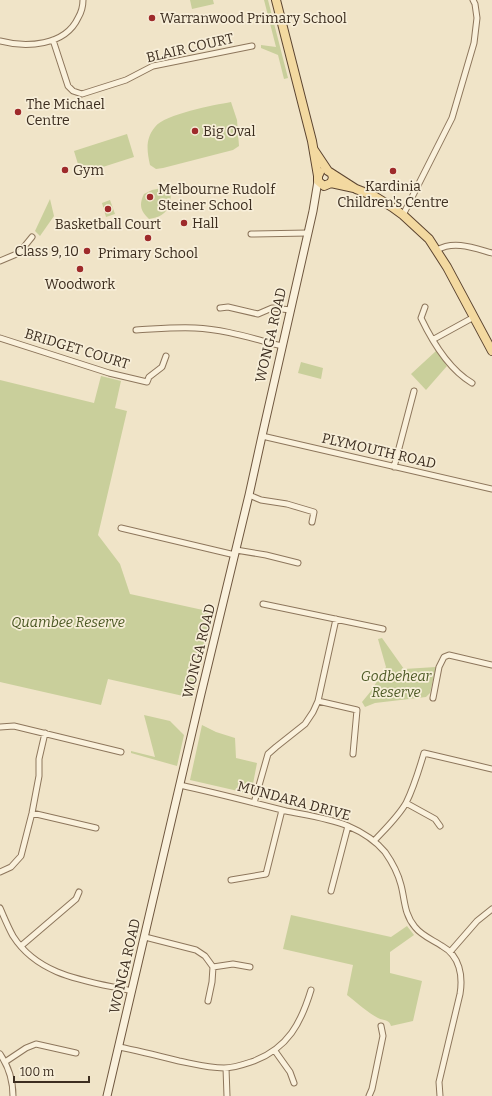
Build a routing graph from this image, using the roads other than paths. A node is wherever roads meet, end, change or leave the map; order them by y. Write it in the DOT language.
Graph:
graph roads {
  1 [pos="83,0"];
  2 [pos="276,0"];
  3 [pos="473,0"];
  4 [pos="53,40"];
  5 [pos="0,41"];
  6 [pos="252,46"];
  7 [pos="314,150"];
  8 [pos="330,172"];
  9 [pos="323,181"];
  10 [pos="356,189"];
  11 [pos="403,215"];
  12 [pos="308,233"];
  13 [pos="251,234"];
  14 [pos="32,237"];
  15 [pos="437,250"];
  16 [pos="492,253"];
  17 [pos="0,261"];
  18 [pos="425,307"];
  19 [pos="220,308"];
  20 [pos="290,310"];
  21 [pos="474,317"];
  22 [pos="136,330"];
  23 [pos="0,338"];
  24 [pos="434,338"];
  25 [pos="282,346"];
  26 [pos="492,351"];
  27 [pos="166,356"];
  28 [pos="472,383"];
  29 [pos="414,391"];
  30 [pos="262,436"];
  31 [pos="394,467"];
  32 [pos="492,489"];
  33 [pos="249,495"];
  34 [pos="312,522"];
  35 [pos="121,528"];
  36 [pos="235,552"];
  37 [pos="298,563"];
  38 [pos="263,604"];
  39 [pos="336,619"];
  40 [pos="383,630"];
  41 [pos="492,665"];
  42 [pos="433,698"];
  43 [pos="318,700"];
  44 [pos="0,727"];
  45 [pos="45,733"];
  46 [pos="121,752"];
  47 [pos="353,754"];
  48 [pos="492,769"];
  49 [pos="180,785"];
  50 [pos="254,803"];
  51 [pos="406,803"];
  52 [pos="282,810"];
  53 [pos="32,813"];
  54 [pos="348,826"];
  55 [pos="440,826"];
  56 [pos="96,828"];
  57 [pos="374,841"];
  58 [pos="0,872"];
  59 [pos="230,880"];
  60 [pos="331,891"];
  61 [pos="79,892"];
  62 [pos="492,909"];
  63 [pos="1,911"];
  64 [pos="145,937"];
  65 [pos="21,946"];
  66 [pos="450,952"];
  67 [pos="213,967"];
  68 [pos="250,967"];
  69 [pos="311,990"];
  70 [pos="132,991"];
  71 [pos="208,1001"];
  72 [pos="381,1026"];
  73 [pos="119,1047"];
  74 [pos="275,1051"];
  75 [pos="76,1053"];
  76 [pos="0,1054"];
  77 [pos="6,1062"];
  78 [pos="226,1068"];
  79 [pos="294,1083"];
  80 [pos="13,1096"];
  81 [pos="107,1096"];
  82 [pos="227,1096"];
  83 [pos="369,1096"];
  84 [pos="440,1096"];
  1 -- 4 [label="street"];
  2 -- 7 [label="main road, WONGA ROAD"];
  3 -- 11 [label="street"];
  4 -- 5 [label="street"];
  4 -- 6 [label="street, BLAIR COURT"];
  7 -- 8 [label="main road, WONGA ROAD"];
  7 -- 9 [label="main road, WONGA ROAD"];
  8 -- 9 [label="main road"];
  8 -- 9 [label="main road"];
  8 -- 10 [label="main road"];
  9 -- 10 [label="main road"];
  9 -- 12 [label="main road, WONGA ROAD"];
  10 -- 11 [label="main road"];
  11 -- 15 [label="main road"];
  12 -- 13 [label="street"];
  12 -- 20 [label="main road, WONGA ROAD"];
  14 -- 17 [label="street"];
  15 -- 16 [label="street"];
  15 -- 21 [label="main road"];
  18 -- 24 [label="street"];
  19 -- 20 [label="street"];
  20 -- 25 [label="main road, WONGA ROAD"];
  21 -- 24 [label="street"];
  21 -- 26 [label="main road"];
  22 -- 25 [label="street"];
  23 -- 27 [label="street, BRIDGET COURT"];
  24 -- 28 [label="street"];
  25 -- 30 [label="main road, WONGA ROAD"];
  29 -- 31 [label="street"];
  30 -- 31 [label="street, PLYMOUTH ROAD"];
  30 -- 33 [label="main road, WONGA ROAD"];
  31 -- 32 [label="street, PLYMOUTH ROAD"];
  33 -- 34 [label="street"];
  33 -- 36 [label="main road, WONGA ROAD"];
  35 -- 36 [label="street"];
  36 -- 37 [label="street"];
  36 -- 49 [label="main road, WONGA ROAD"];
  38 -- 39 [label="street"];
  39 -- 40 [label="street"];
  39 -- 43 [label="street"];
  41 -- 42 [label="street"];
  43 -- 47 [label="street"];
  43 -- 50 [label="street"];
  44 -- 45 [label="street"];
  45 -- 46 [label="street"];
  45 -- 53 [label="street"];
  48 -- 51 [label="street"];
  49 -- 50 [label="street, MUNDARA DRIVE"];
  49 -- 64 [label="main road, WONGA ROAD"];
  50 -- 52 [label="street, MUNDARA DRIVE"];
  51 -- 55 [label="street"];
  51 -- 57 [label="street"];
  52 -- 54 [label="street, MUNDARA DRIVE"];
  52 -- 59 [label="street"];
  53 -- 56 [label="street"];
  53 -- 58 [label="street"];
  54 -- 57 [label="street, MUNDARA DRIVE"];
  54 -- 60 [label="street"];
  57 -- 66 [label="street, MUNDARA DRIVE"];
  61 -- 65 [label="street"];
  62 -- 66 [label="street"];
  63 -- 65 [label="street"];
  64 -- 67 [label="street"];
  64 -- 70 [label="main road, WONGA ROAD"];
  65 -- 70 [label="street"];
  66 -- 84 [label="street, MUNDARA DRIVE"];
  67 -- 68 [label="street"];
  67 -- 71 [label="street"];
  69 -- 74 [label="street"];
  70 -- 73 [label="main road, WONGA ROAD"];
  72 -- 83 [label="street"];
  73 -- 78 [label="street"];
  73 -- 81 [label="main road, WONGA ROAD"];
  74 -- 78 [label="street"];
  74 -- 79 [label="street"];
  75 -- 77 [label="street"];
  76 -- 77 [label="street"];
  77 -- 80 [label="street"];
  78 -- 82 [label="street"];
}
